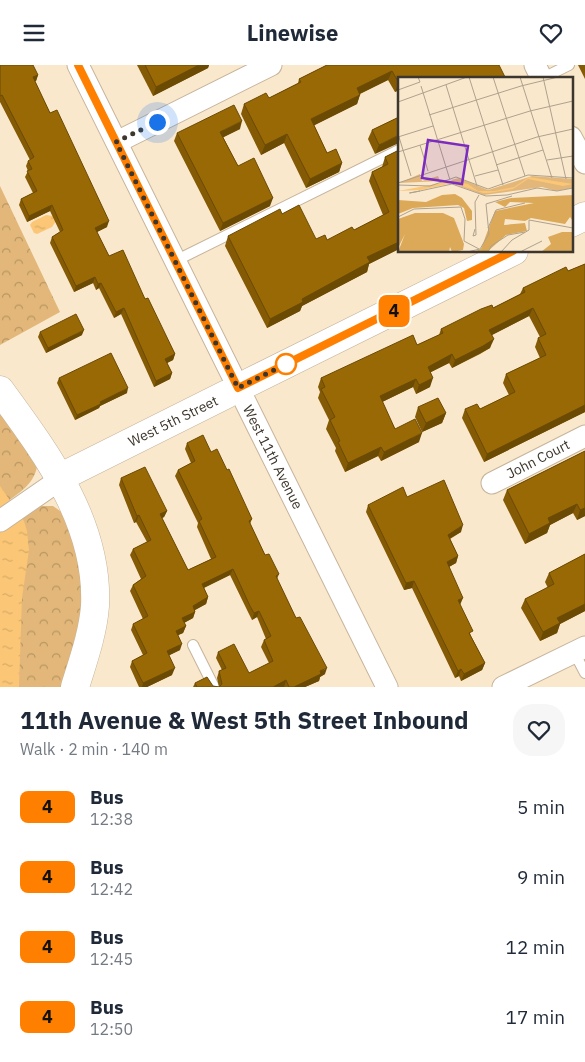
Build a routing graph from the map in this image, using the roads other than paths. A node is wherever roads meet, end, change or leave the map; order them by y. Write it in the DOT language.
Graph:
graph roads {
  1 [pos="78,65"];
  2 [pos="271,65"];
  3 [pos="535,65"];
  4 [pos="569,65"];
  5 [pos="540,77"];
  6 [pos="545,77"];
  7 [pos="572,139"];
  8 [pos="116,142"];
  9 [pos="398,150"];
  10 [pos="585,163"];
  11 [pos="585,216"];
  12 [pos="572,222"];
  13 [pos="510,253"];
  14 [pos="175,261"];
  15 [pos="238,388"];
  16 [pos="0,390"];
  17 [pos="585,436"];
  18 [pos="66,475"];
  19 [pos="492,483"];
  20 [pos="8,515"];
  21 [pos="193,645"];
  22 [pos="579,649"];
  23 [pos="585,673"];
  24 [pos="75,687"];
  25 [pos="214,687"];
  26 [pos="387,687"];
  27 [pos="503,687"];
  1 -- 8 [label="street, West 11th Avenue"];
  2 -- 8 [label="street"];
  3 -- 5 [label="street"];
  4 -- 6 [label="lane"];
  7 -- 10 [label="street"];
  8 -- 14 [label="street, West 11th Avenue"];
  9 -- 14 [label="lane"];
  11 -- 12 [label="street"];
  13 -- 15 [label="street, West 5th Street"];
  14 -- 15 [label="street, West 11th Avenue"];
  15 -- 18 [label="street, West 5th Street"];
  15 -- 26 [label="street, West 11th Avenue"];
  16 -- 18 [label="street"];
  17 -- 19 [label="street, John Court"];
  18 -- 20 [label="street, West 5th Street"];
  18 -- 24 [label="street"];
  21 -- 25 [label="lane"];
  22 -- 23 [label="lane"];
  22 -- 27 [label="street"];
}
